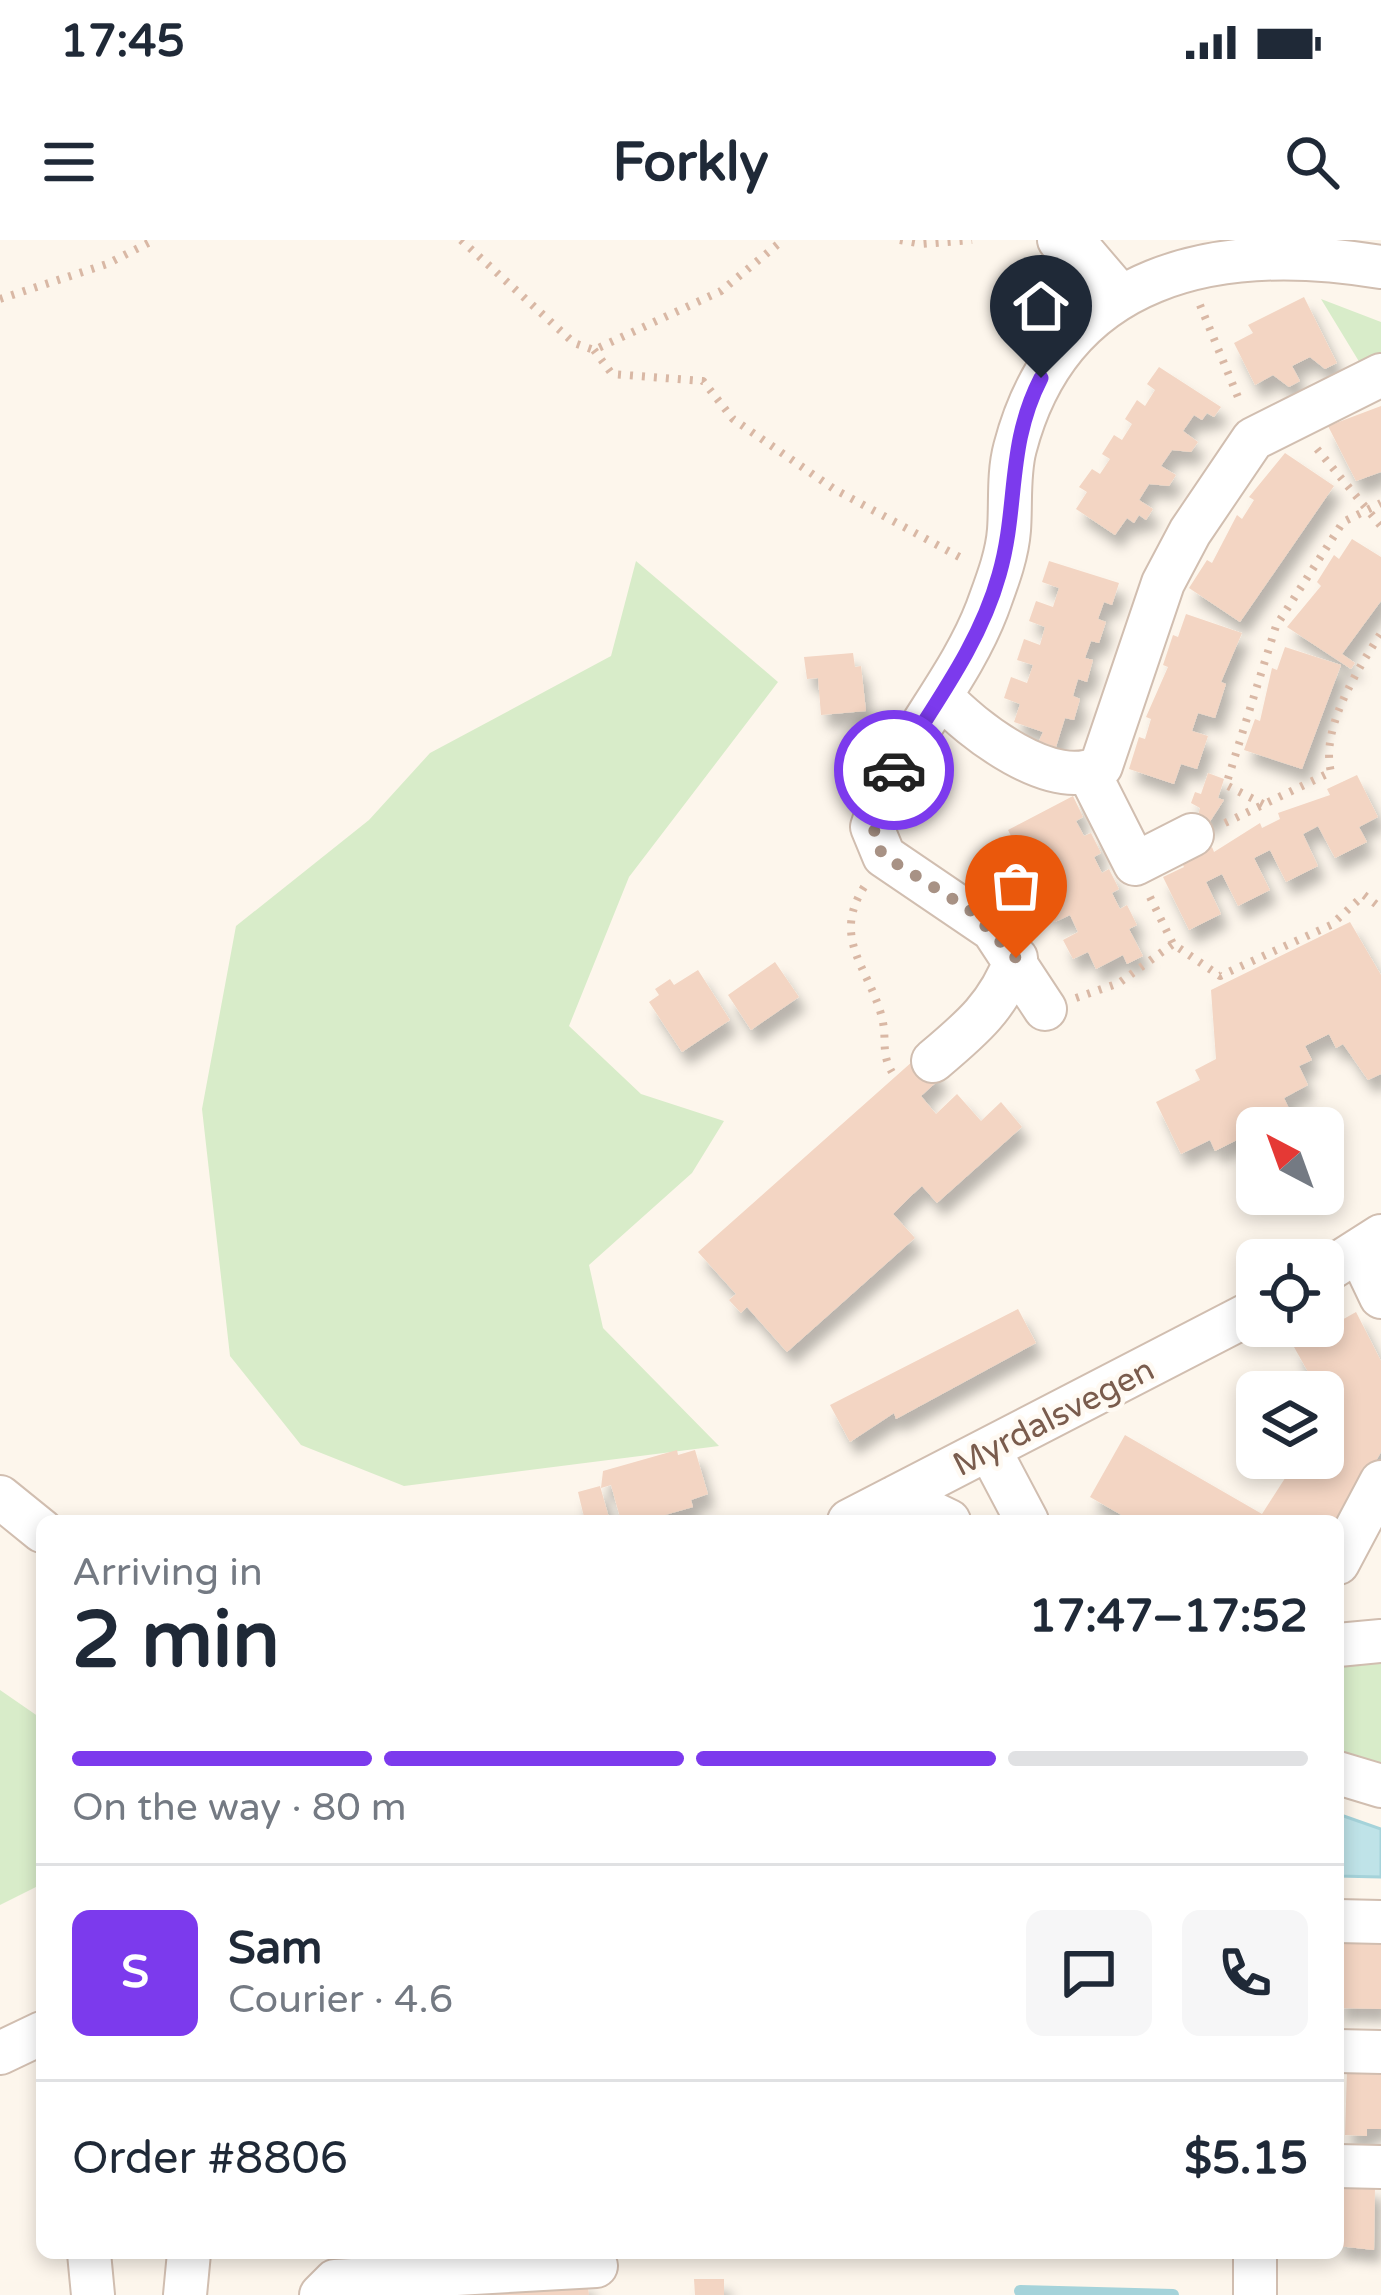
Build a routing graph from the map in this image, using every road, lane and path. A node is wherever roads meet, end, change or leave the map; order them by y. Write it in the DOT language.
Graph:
graph roads {
  1 [pos="154,240"];
  2 [pos="461,240"];
  3 [pos="783,240"];
  4 [pos="900,240"];
  5 [pos="972,240"];
  6 [pos="1059,240"];
  7 [pos="1186,257"];
  8 [pos="1381,267"];
  9 [pos="1117,292"];
  10 [pos="0,299"];
  11 [pos="594,350"];
  12 [pos="1381,375"];
  13 [pos="1253,439"];
  14 [pos="1314,445"];
  15 [pos="1381,503"];
  16 [pos="1366,511"];
  17 [pos="1381,526"];
  18 [pos="998,578"];
  19 [pos="1381,633"];
  20 [pos="941,696"];
  21 [pos="1089,773"];
  22 [pos="1263,804"];
  23 [pos="1209,829"];
  24 [pos="884,856"];
  25 [pos="1135,864"];
  26 [pos="1381,908"];
  27 [pos="1173,944"];
  28 [pos="1016,958"];
  29 [pos="1046,1010"];
  30 [pos="933,1061"];
  31 [pos="1354,1254"];
  32 [pos="1381,1297"];
  33 [pos="1236,1321"];
  34 [pos="989,1449"];
  35 [pos="1381,1482"];
  36 [pos="0,1497"];
  37 [pos="871,1512"];
  38 [pos="1024,1515"];
  39 [pos="36,1526"];
  40 [pos="1344,1552"];
  41 [pos="1381,1641"];
  42 [pos="1344,1644"];
  43 [pos="1344,1775"];
  44 [pos="1381,1786"];
  45 [pos="1344,1921"];
  46 [pos="1381,1922"];
  47 [pos="36,2036"];
  48 [pos="1344,2051"];
  49 [pos="1381,2052"];
  50 [pos="0,2053"];
  51 [pos="1344,2165"];
  52 [pos="1381,2167"];
  53 [pos="90,2259"];
  54 [pos="188,2259"];
  55 [pos="529,2261"];
  56 [pos="596,2266"];
  57 [pos="93,2295"];
  58 [pos="185,2295"];
  59 [pos="320,2295"];
  1 -- 10 [label="path"];
  2 -- 11 [label="path"];
  3 -- 11 [label="path"];
  4 -- 5 [label="path"];
  6 -- 9 [label="street"];
  7 -- 8 [label="street"];
  7 -- 9 [label="street"];
  7 -- 13 [label="path"];
  9 -- 18 [label="street"];
  11 -- 18 [label="path"];
  12 -- 13 [label="street"];
  13 -- 21 [label="street"];
  14 -- 16 [label="path"];
  15 -- 16 [label="path"];
  16 -- 17 [label="path"];
  16 -- 22 [label="path"];
  18 -- 20 [label="street"];
  19 -- 22 [label="path"];
  20 -- 21 [label="street"];
  20 -- 24 [label="street"];
  21 -- 25 [label="street"];
  22 -- 23 [label="path"];
  23 -- 25 [label="street"];
  24 -- 28 [label="street"];
  24 -- 30 [label="path"];
  25 -- 27 [label="path"];
  26 -- 27 [label="path"];
  27 -- 29 [label="path"];
  28 -- 29 [label="street"];
  28 -- 30 [label="street"];
  31 -- 32 [label="street"];
  33 -- 34 [label="street, Myrdalsvegen"];
  34 -- 37 [label="street, Myrdalsvegen"];
  34 -- 38 [label="street"];
  35 -- 40 [label="street"];
  36 -- 39 [label="street"];
  41 -- 42 [label="street"];
  43 -- 44 [label="street"];
  45 -- 46 [label="street"];
  47 -- 50 [label="street"];
  48 -- 49 [label="street"];
  51 -- 52 [label="street"];
  53 -- 57 [label="street"];
  54 -- 58 [label="street"];
  55 -- 56 [label="street"];
  55 -- 59 [label="street"];
}
